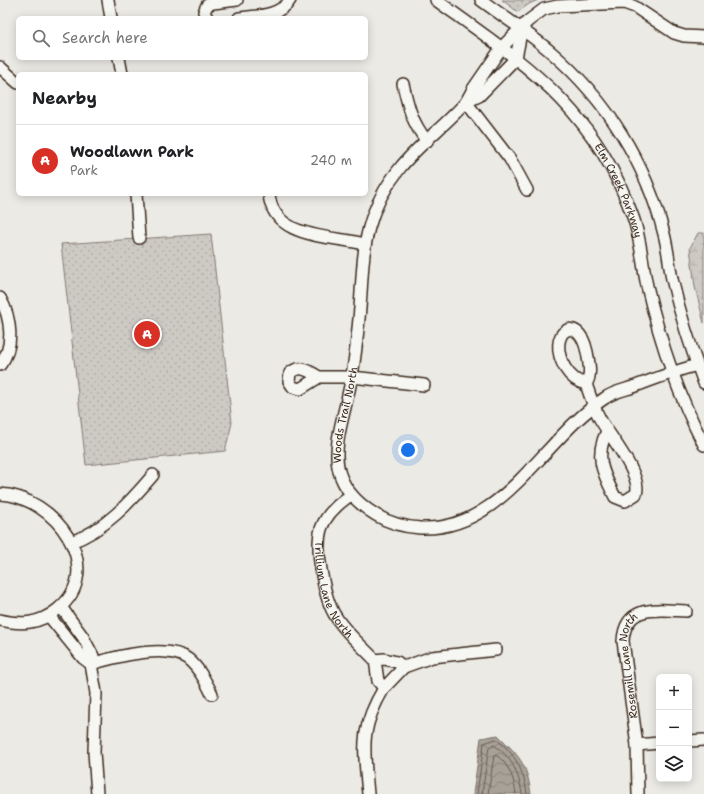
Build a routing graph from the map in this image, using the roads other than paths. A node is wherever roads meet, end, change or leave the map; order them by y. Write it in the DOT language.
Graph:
graph roads {
  1 [pos="108,0"];
  2 [pos="237,0"];
  3 [pos="290,0"];
  4 [pos="436,0"];
  5 [pos="481,0"];
  6 [pos="112,16"];
  7 [pos="206,16"];
  8 [pos="262,16"];
  9 [pos="522,28"];
  10 [pos="704,37"];
  11 [pos="502,47"];
  12 [pos="516,58"];
  13 [pos="119,60"];
  14 [pos="0,67"];
  15 [pos="122,72"];
  16 [pos="16,81"];
  17 [pos="403,84"];
  18 [pos="466,102"];
  19 [pos="427,141"];
  20 [pos="527,190"];
  21 [pos="136,196"];
  22 [pos="269,196"];
  23 [pos="139,238"];
  24 [pos="364,244"];
  25 [pos="0,298"];
  26 [pos="0,365"];
  27 [pos="697,365"];
  28 [pos="672,372"];
  29 [pos="318,377"];
  30 [pos="352,377"];
  31 [pos="704,383"];
  32 [pos="586,384"];
  33 [pos="424,385"];
  34 [pos="595,405"];
  35 [pos="607,431"];
  36 [pos="704,445"];
  37 [pos="153,475"];
  38 [pos="0,494"];
  39 [pos="351,495"];
  40 [pos="71,542"];
  41 [pos="61,607"];
  42 [pos="686,611"];
  43 [pos="50,616"];
  44 [pos="0,620"];
  45 [pos="496,650"];
  46 [pos="374,660"];
  47 [pos="91,664"];
  48 [pos="404,668"];
  49 [pos="384,688"];
  50 [pos="212,694"];
  51 [pos="704,740"];
  52 [pos="692,741"];
  53 [pos="656,744"];
  54 [pos="637,745"];
  55 [pos="97,794"];
  56 [pos="368,794"];
  57 [pos="638,794"];
  1 -- 6 [label="street"];
  2 -- 7 [label="street"];
  3 -- 8 [label="street"];
  4 -- 11 [label="street, Elm Creek Parkway"];
  5 -- 9 [label="street"];
  9 -- 10 [label="street, Woods Trail North"];
  9 -- 11 [label="street, Woods Trail North"];
  9 -- 12 [label="street"];
  9 -- 27 [label="street"];
  11 -- 12 [label="street, Elm Creek Parkway"];
  11 -- 18 [label="street, Woods Trail North"];
  12 -- 18 [label="street, Woods Trail North"];
  12 -- 28 [label="street, Elm Creek Parkway"];
  13 -- 15 [label="street"];
  14 -- 16 [label="street"];
  17 -- 19 [label="street"];
  18 -- 19 [label="street, Woods Trail North"];
  18 -- 20 [label="street"];
  19 -- 24 [label="street, Woods Trail North"];
  21 -- 23 [label="street"];
  22 -- 24 [label="street"];
  24 -- 30 [label="street, Woods Trail North"];
  25 -- 26 [label="street"];
  27 -- 28 [label="street, Woods Trail North"];
  27 -- 31 [label="street"];
  28 -- 34 [label="street, Woods Trail North"];
  28 -- 36 [label="street, Elm Creek Parkway"];
  29 -- 30 [label="street"];
  30 -- 33 [label="street"];
  30 -- 39 [label="street, Woods Trail North"];
  32 -- 32 [label="street"];
  32 -- 34 [label="street"];
  34 -- 35 [label="street"];
  34 -- 39 [label="street, Woods Trail North"];
  35 -- 35 [label="street"];
  37 -- 40 [label="street"];
  38 -- 40 [label="street"];
  39 -- 46 [label="street, Trillium Lane North"];
  40 -- 41 [label="street"];
  41 -- 43 [label="street"];
  41 -- 47 [label="street"];
  42 -- 54 [label="street, Rosemill Lane North"];
  43 -- 44 [label="street"];
  43 -- 47 [label="street"];
  45 -- 48 [label="street"];
  46 -- 48 [label="street"];
  46 -- 49 [label="street"];
  47 -- 50 [label="street"];
  47 -- 55 [label="street"];
  48 -- 49 [label="street"];
  49 -- 56 [label="street"];
  51 -- 52 [label="street"];
  53 -- 54 [label="street"];
  54 -- 57 [label="street, Rosemill Lane North"];
}
